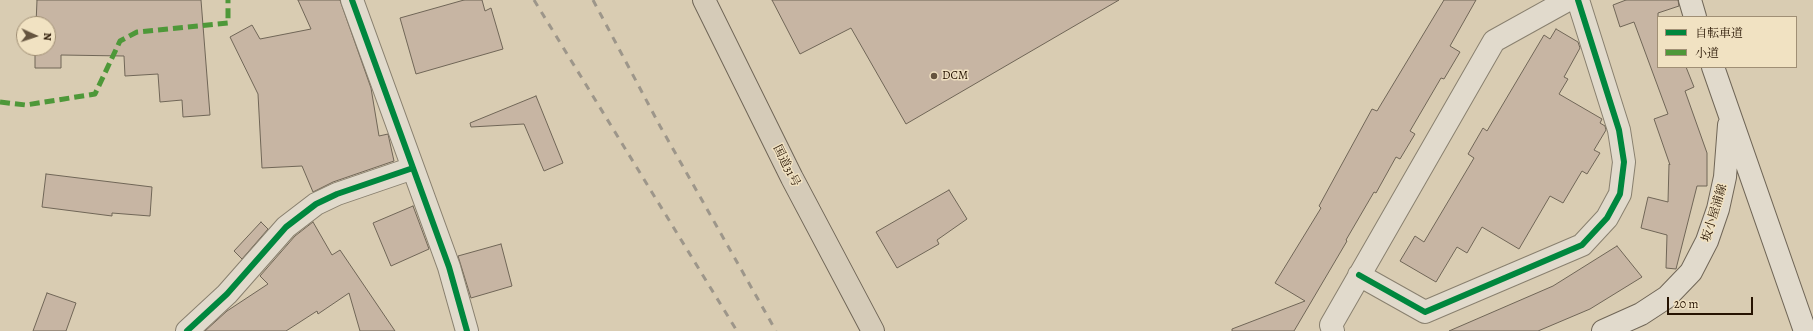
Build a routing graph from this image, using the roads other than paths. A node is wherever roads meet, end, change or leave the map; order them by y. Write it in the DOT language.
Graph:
graph roads {
  1 [pos="352,0"];
  2 [pos="704,0"];
  3 [pos="1568,0"];
  4 [pos="1578,0"];
  5 [pos="1690,0"];
  6 [pos="1695,16"];
  7 [pos="1713,68"];
  8 [pos="1729,116"];
  9 [pos="413,168"];
  10 [pos="1359,275"];
  11 [pos="187,331"];
  12 [pos="467,331"];
  13 [pos="873,331"];
  14 [pos="1333,331"];
  15 [pos="1603,331"];
  16 [pos="1805,331"];
  1 -- 9 [label="street"];
  2 -- 13 [label="highway, 国道31号"];
  3 -- 10 [label="street"];
  4 -- 10 [label="street"];
  5 -- 6 [label="street"];
  7 -- 8 [label="street, 坂小屋浦線"];
  8 -- 15 [label="street, 坂小屋浦線"];
  8 -- 16 [label="street, 坂小屋浦線"];
  9 -- 11 [label="street"];
  9 -- 12 [label="street"];
  10 -- 14 [label="street"];
}
